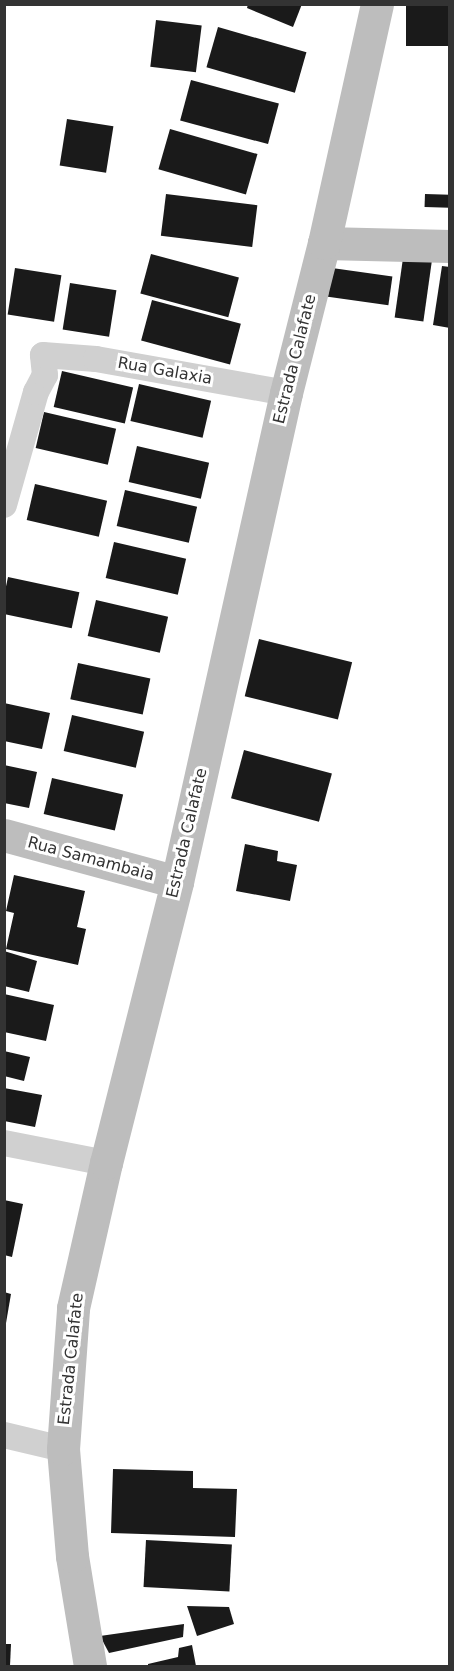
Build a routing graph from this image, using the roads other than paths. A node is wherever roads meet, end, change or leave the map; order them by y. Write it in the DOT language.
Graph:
graph roads {
  1 [pos="377,4"];
  2 [pos="324,243"];
  3 [pos="450,246"];
  4 [pos="286,393"];
  5 [pos="4,505"];
  6 [pos="4,835"];
  7 [pos="177,882"];
  8 [pos="4,1143"];
  9 [pos="106,1163"];
  10 [pos="4,1435"];
  11 [pos="63,1449"];
  12 [pos="90,1666"];
  1 -- 2 [label="street, Estrada Calafate"];
  2 -- 3 [label="street"];
  2 -- 4 [label="street, Estrada Calafate"];
  4 -- 5 [label="street, Rua Galaxia"];
  4 -- 7 [label="street, Estrada Calafate"];
  6 -- 7 [label="street, Rua Samambaia"];
  7 -- 9 [label="street, Estrada Calafate"];
  8 -- 9 [label="street"];
  9 -- 11 [label="street, Estrada Calafate"];
  10 -- 11 [label="street"];
  11 -- 12 [label="street, Estrada Calafate"];
}
